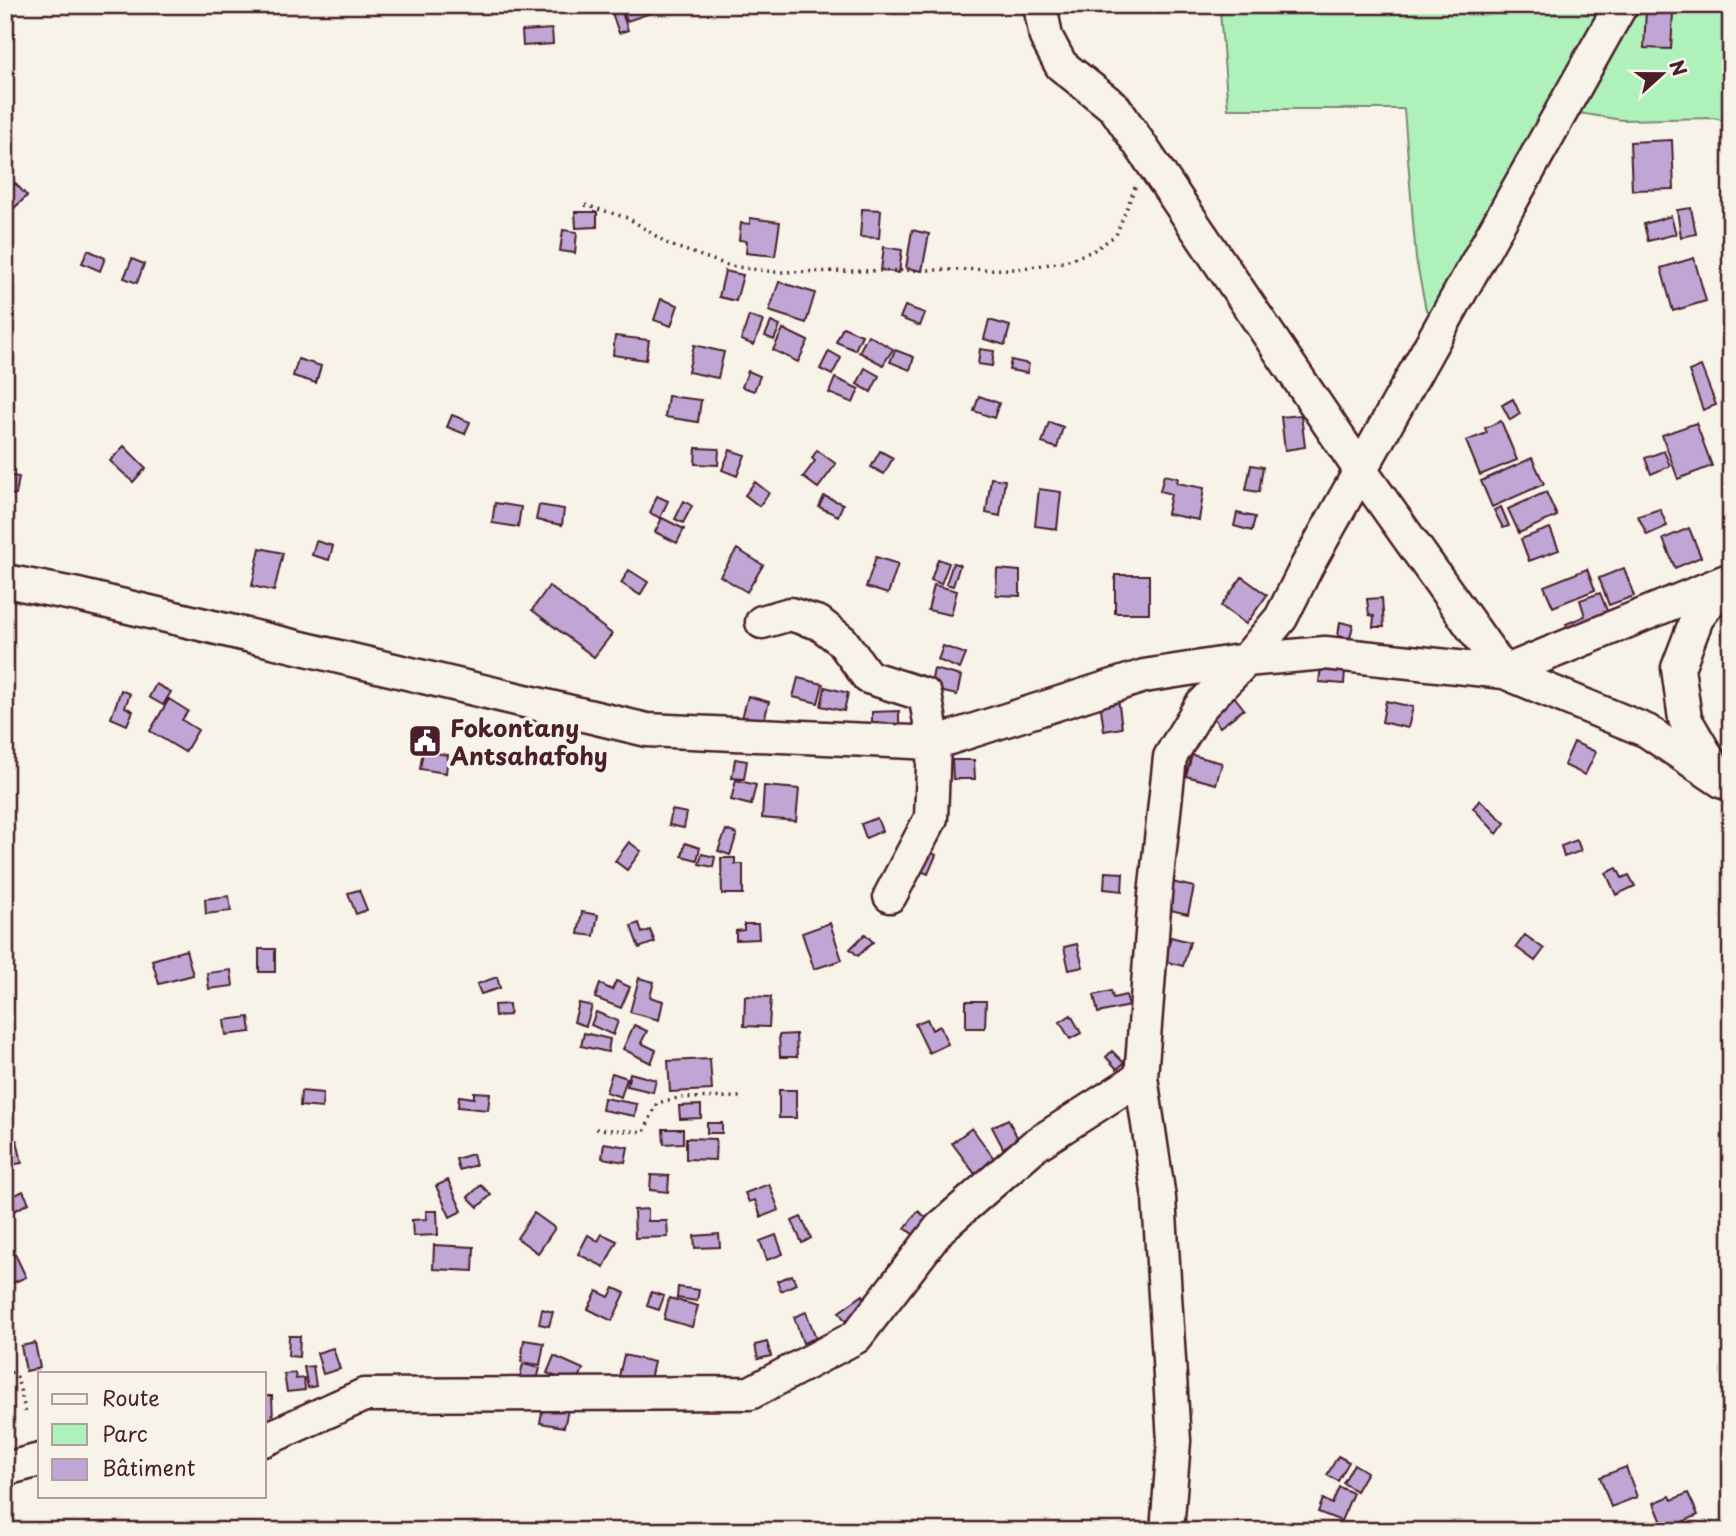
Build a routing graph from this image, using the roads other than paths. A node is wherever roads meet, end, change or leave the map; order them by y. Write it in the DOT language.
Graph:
graph roads {
  1 [pos="1040,5"];
  2 [pos="1621,5"];
  3 [pos="1361,471"];
  4 [pos="1728,580"];
  5 [pos="5,581"];
  6 [pos="762,622"];
  7 [pos="1246,660"];
  8 [pos="1504,672"];
  9 [pos="934,743"];
  10 [pos="1727,786"];
  11 [pos="890,896"];
  12 [pos="1141,1077"];
  13 [pos="266,1439"];
  14 [pos="38,1461"];
  15 [pos="5,1469"];
  16 [pos="1167,1531"];
  1 -- 3 [label="street"];
  2 -- 3 [label="street"];
  3 -- 7 [label="street"];
  3 -- 8 [label="street"];
  4 -- 8 [label="street"];
  4 -- 10 [label="street"];
  5 -- 9 [label="street"];
  6 -- 9 [label="street"];
  7 -- 8 [label="street"];
  7 -- 9 [label="street"];
  7 -- 12 [label="street"];
  8 -- 10 [label="street"];
  9 -- 11 [label="street"];
  12 -- 13 [label="street"];
  12 -- 16 [label="street"];
  14 -- 15 [label="street"];
}
